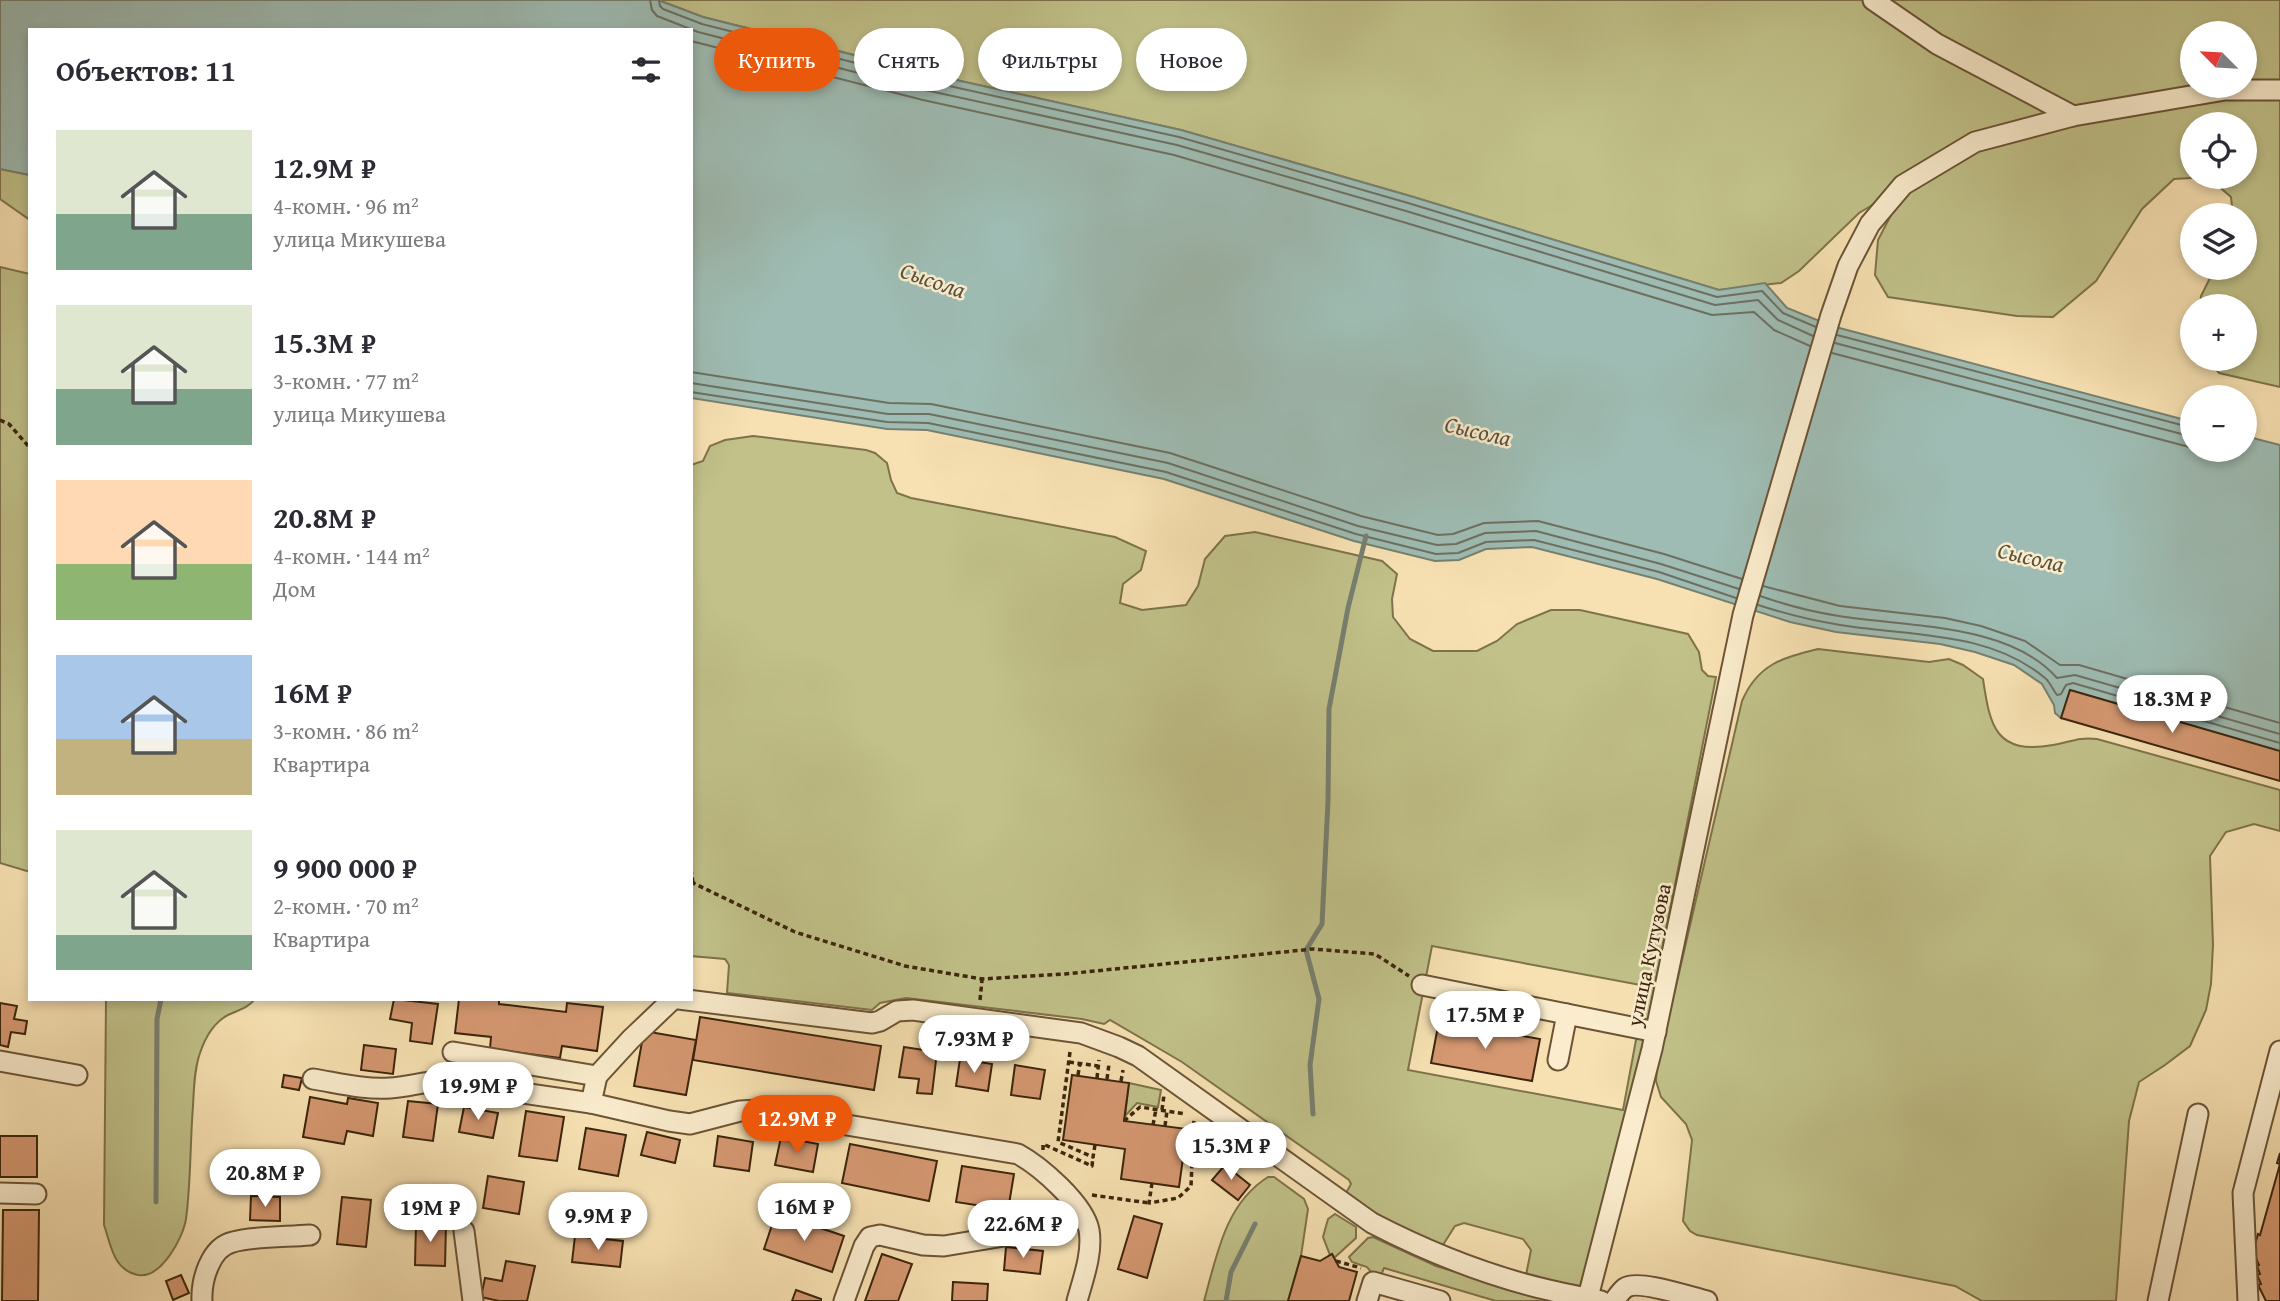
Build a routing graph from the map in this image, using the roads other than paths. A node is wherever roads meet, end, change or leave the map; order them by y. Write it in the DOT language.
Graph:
graph roads {
  1 [pos="1873,0"];
  2 [pos="2280,90"];
  3 [pos="2073,116"];
  4 [pos="1422,985"];
  5 [pos="671,1001"];
  6 [pos="693,1001"];
  7 [pos="1567,1014"];
  8 [pos="1656,1032"];
  9 [pos="2280,1051"];
  10 [pos="453,1052"];
  11 [pos="1558,1060"];
  12 [pos="0,1061"];
  13 [pos="77,1075"];
  14 [pos="597,1076"];
  15 [pos="313,1079"];
  16 [pos="591,1104"];
  17 [pos="2199,1114"];
  18 [pos="2260,1126"];
  19 [pos="2280,1132"];
  20 [pos="0,1193"];
  21 [pos="36,1194"];
  22 [pos="1083,1217"];
  23 [pos="464,1231"];
  24 [pos="310,1235"];
  25 [pos="1370,1291"];
  26 [pos="1592,1300"];
  27 [pos="202,1301"];
  28 [pos="473,1301"];
  29 [pos="844,1301"];
  30 [pos="1077,1301"];
  31 [pos="1440,1301"];
  32 [pos="1614,1301"];
  33 [pos="1707,1301"];
  34 [pos="2158,1301"];
  35 [pos="2248,1301"];
  1 -- 3 [label="street"];
  2 -- 3 [label="street, улица Кутузова"];
  3 -- 8 [label="street, улица Кутузова"];
  4 -- 7 [label="street"];
  5 -- 14 [label="street"];
  6 -- 26 [label="street"];
  7 -- 8 [label="street"];
  7 -- 11 [label="street"];
  8 -- 26 [label="street, улица Кутузова"];
  9 -- 18 [label="street"];
  10 -- 14 [label="street"];
  12 -- 13 [label="street"];
  14 -- 16 [label="street"];
  15 -- 16 [label="street"];
  16 -- 22 [label="street"];
  17 -- 34 [label="street"];
  18 -- 19 [label="street"];
  18 -- 35 [label="street"];
  20 -- 21 [label="street"];
  22 -- 29 [label="street"];
  22 -- 30 [label="street"];
  23 -- 28 [label="street"];
  24 -- 27 [label="street"];
  25 -- 31 [label="street"];
  32 -- 33 [label="street"];
}
